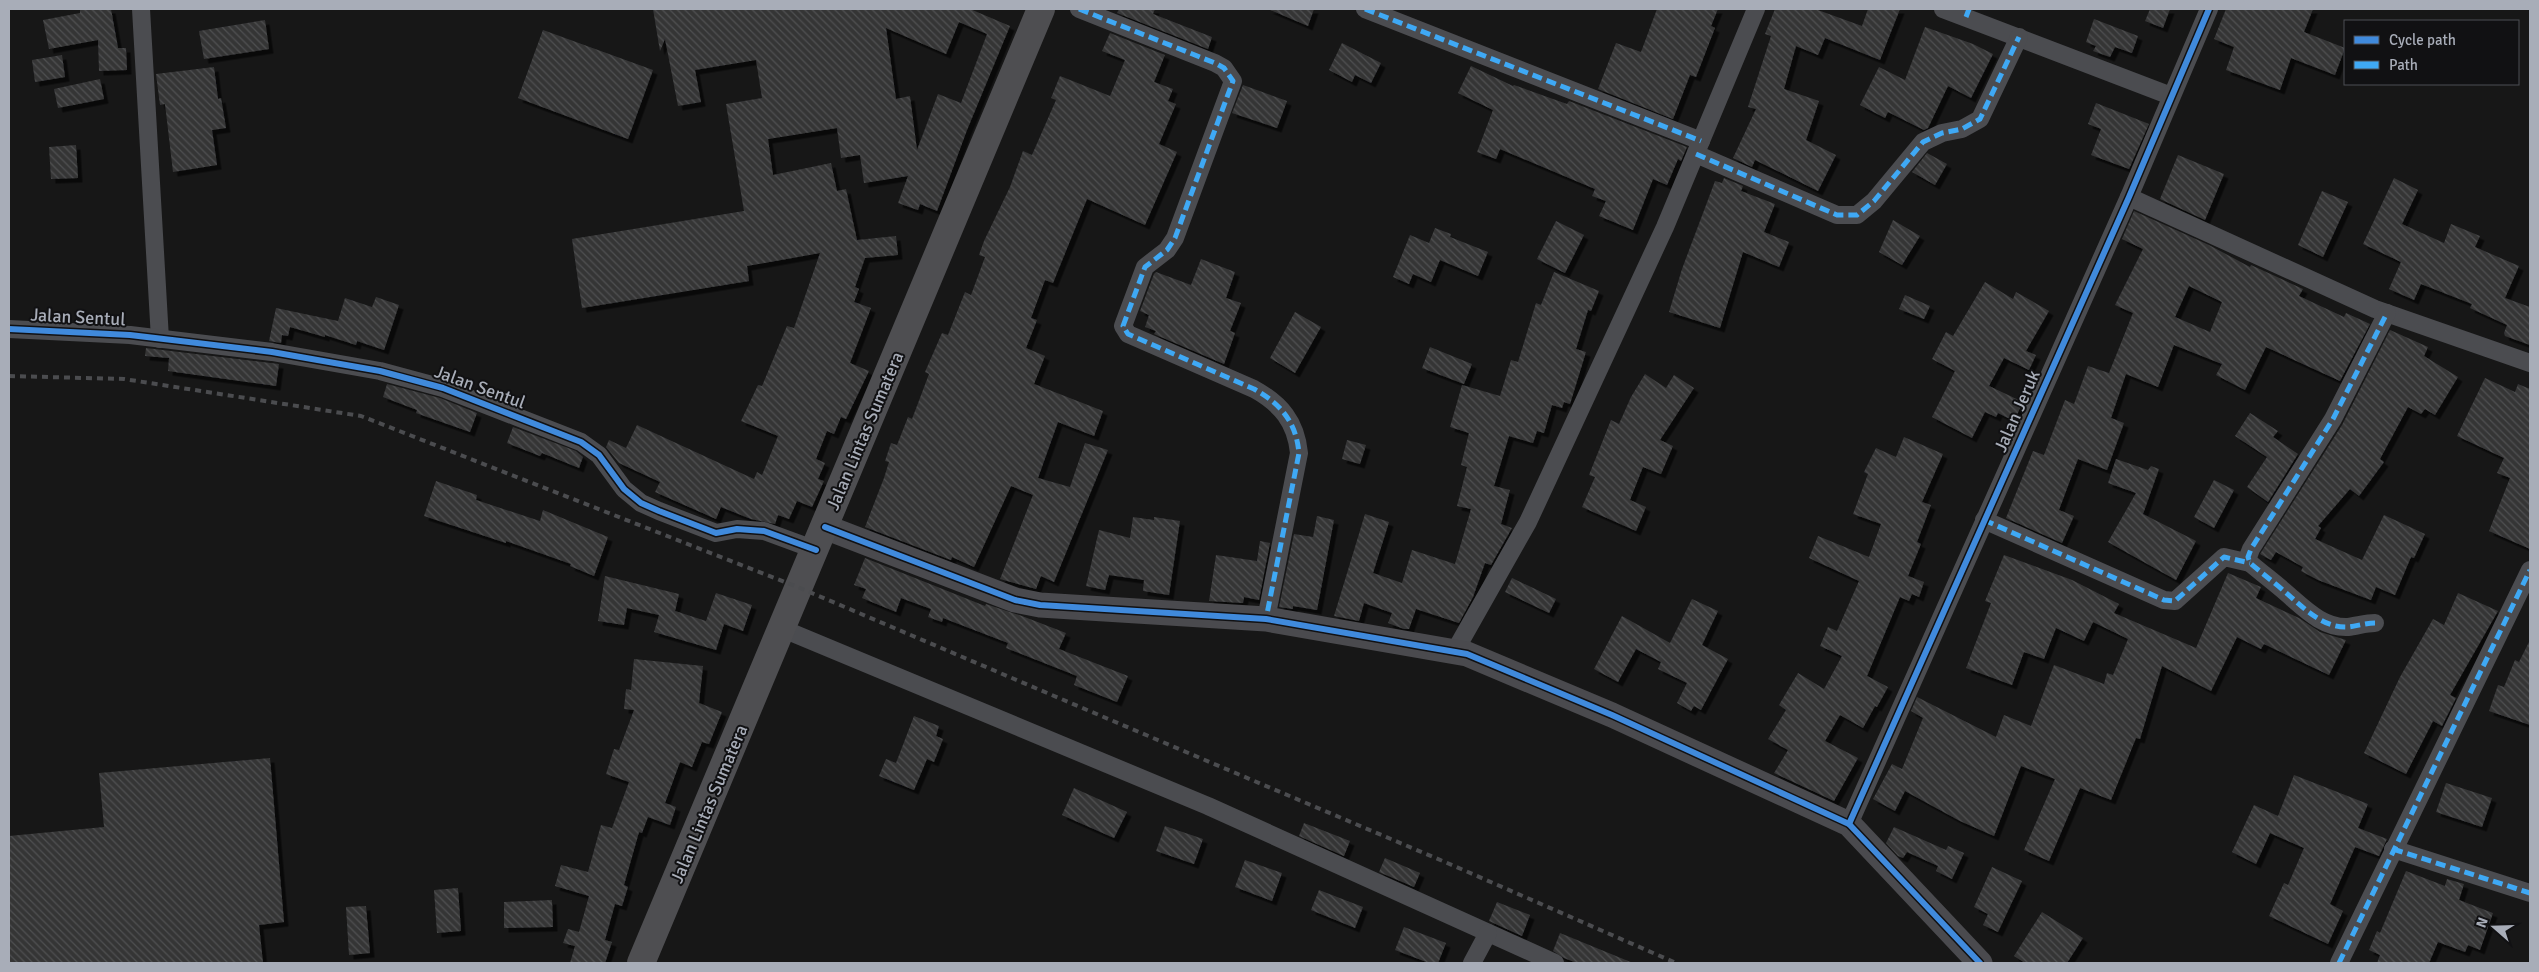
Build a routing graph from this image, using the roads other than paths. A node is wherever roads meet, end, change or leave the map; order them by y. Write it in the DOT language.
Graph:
graph roads {
  1 [pos="141,9"];
  2 [pos="1041,9"];
  3 [pos="1079,9"];
  4 [pos="1365,9"];
  5 [pos="1756,9"];
  6 [pos="1943,9"];
  7 [pos="2209,9"];
  8 [pos="1968,13"];
  9 [pos="2019,37"];
  10 [pos="2171,96"];
  11 [pos="1698,147"];
  12 [pos="2128,197"];
  13 [pos="2387,313"];
  14 [pos="9,329"];
  15 [pos="160,339"];
  16 [pos="2530,363"];
  17 [pos="1984,520"];
  18 [pos="820,538"];
  19 [pos="2250,563"];
  20 [pos="2530,570"];
  21 [pos="1266,619"];
  22 [pos="2375,623"];
  23 [pos="783,629"];
  24 [pos="1455,650"];
  25 [pos="1849,824"];
  26 [pos="2393,849"];
  27 [pos="2530,893"];
  28 [pos="1488,933"];
  29 [pos="641,963"];
  30 [pos="1472,963"];
  31 [pos="1555,963"];
  32 [pos="1980,963"];
  33 [pos="2339,963"];
  1 -- 15 [label="street"];
  2 -- 18 [label="highway, Jalan Lintas Sumatera"];
  3 -- 21 [label="street"];
  4 -- 11 [label="street"];
  5 -- 11 [label="street"];
  6 -- 8 [label="street"];
  7 -- 10 [label="street, Jalan Jeruk"];
  8 -- 9 [label="street"];
  9 -- 10 [label="street"];
  9 -- 11 [label="street"];
  10 -- 12 [label="street, Jalan Jeruk"];
  11 -- 24 [label="street"];
  12 -- 13 [label="street"];
  12 -- 17 [label="street, Jalan Jeruk"];
  13 -- 16 [label="street"];
  13 -- 19 [label="street"];
  14 -- 15 [label="street, Jalan Sentul"];
  15 -- 18 [label="street, Jalan Sentul"];
  17 -- 19 [label="street"];
  17 -- 25 [label="street, Jalan Jeruk"];
  18 -- 21 [label="street"];
  18 -- 23 [label="highway, Jalan Lintas Sumatera"];
  19 -- 22 [label="street"];
  20 -- 26 [label="street"];
  21 -- 24 [label="street"];
  23 -- 28 [label="street"];
  23 -- 29 [label="highway, Jalan Lintas Sumatera"];
  24 -- 25 [label="street"];
  25 -- 32 [label="street"];
  26 -- 27 [label="street"];
  26 -- 33 [label="street"];
  28 -- 30 [label="street"];
  28 -- 31 [label="street"];
}
